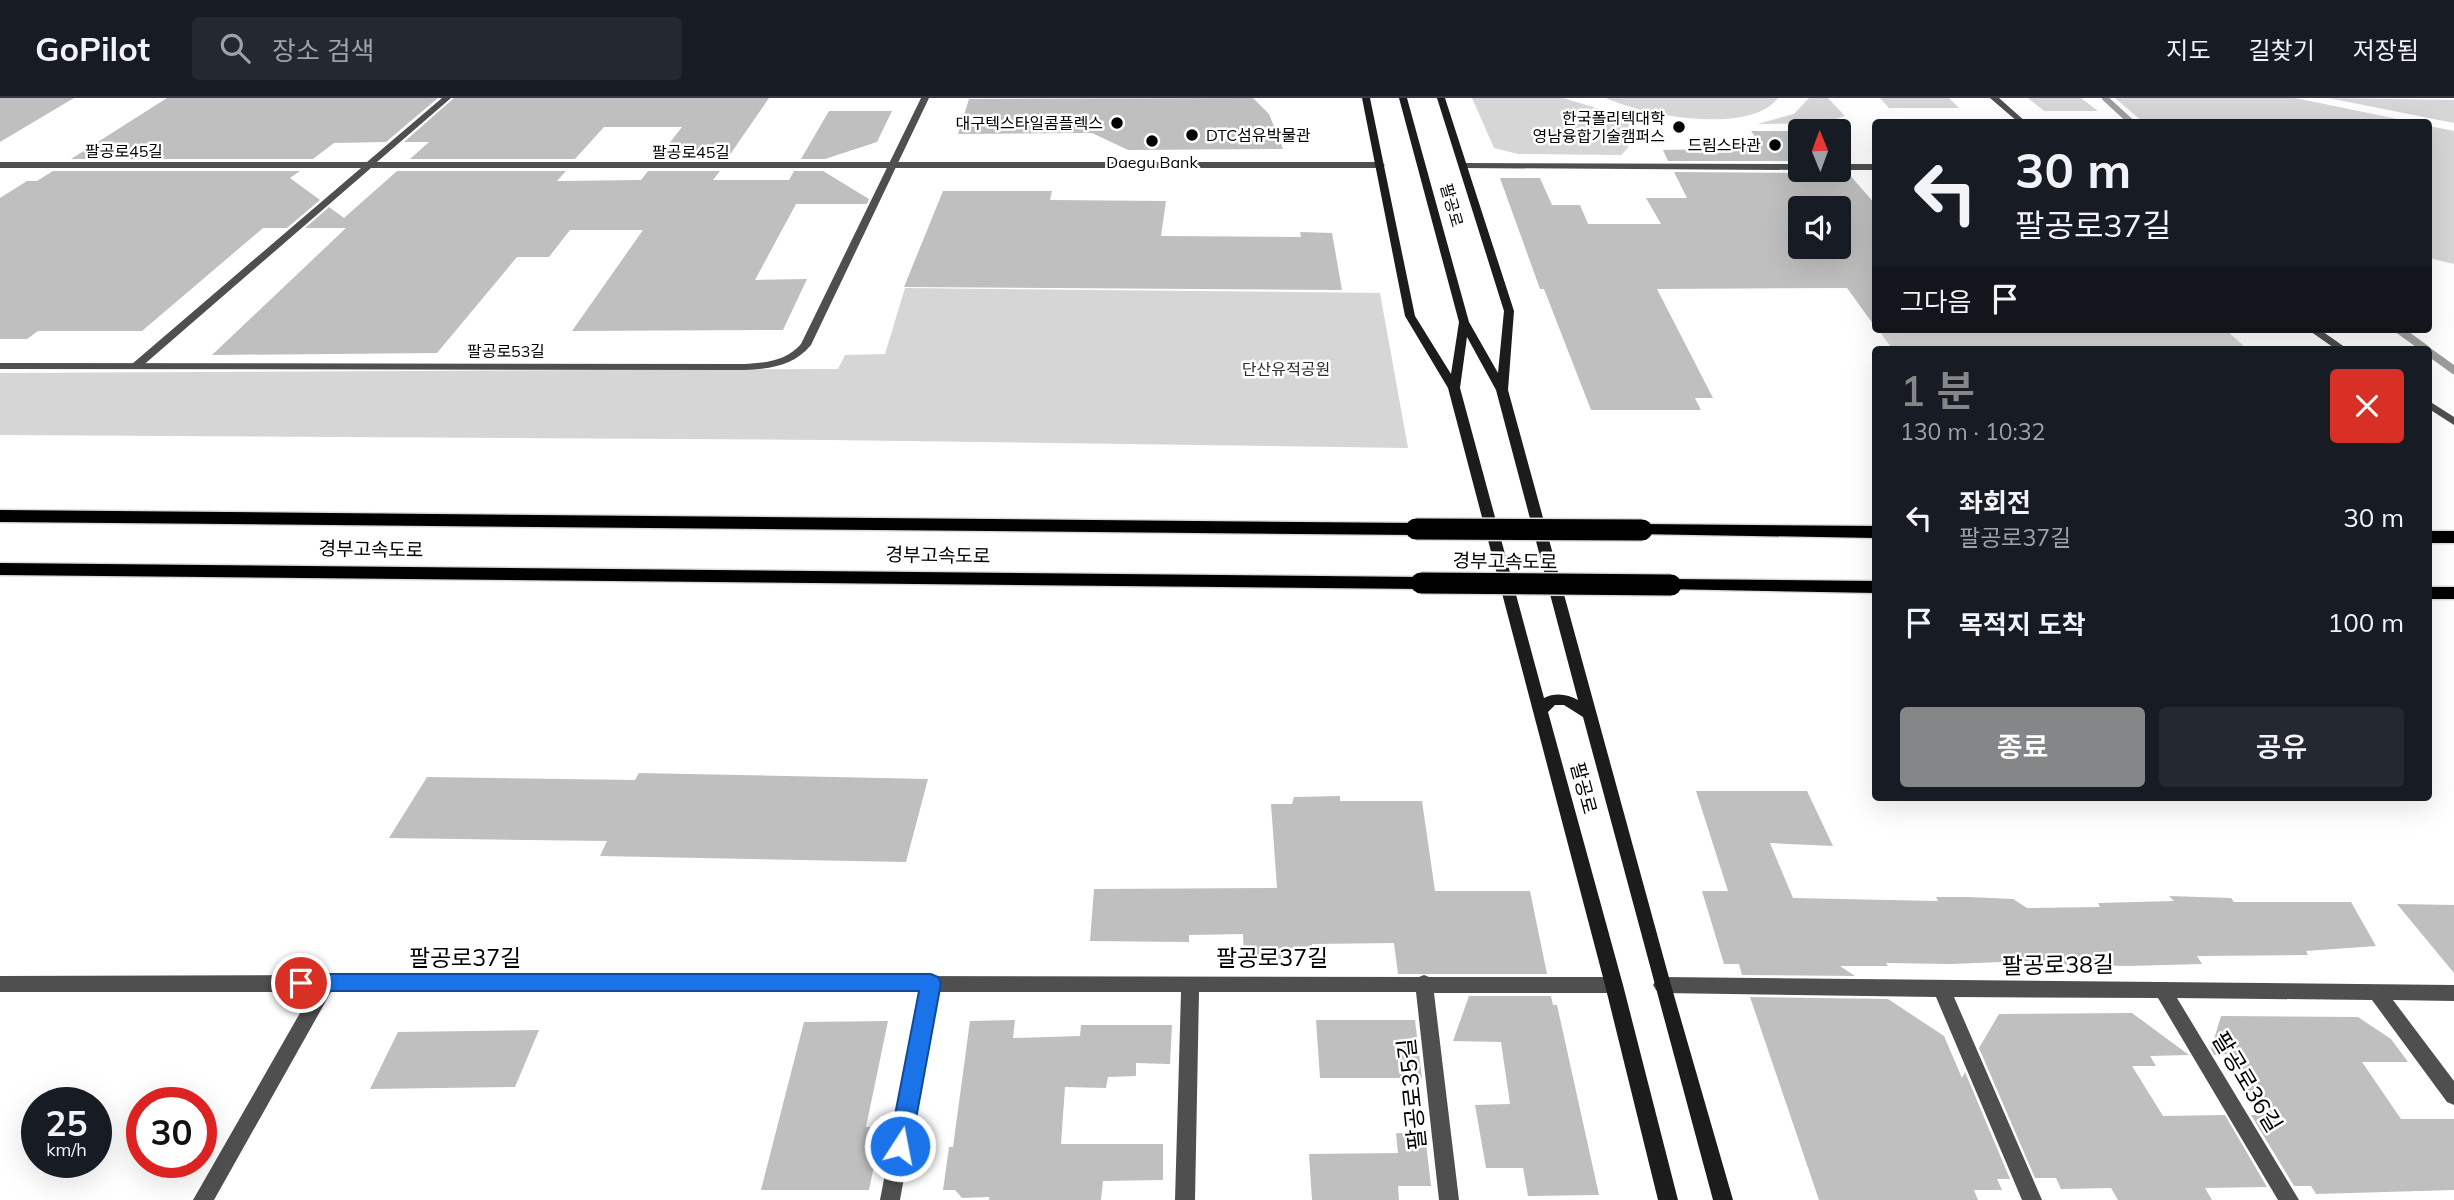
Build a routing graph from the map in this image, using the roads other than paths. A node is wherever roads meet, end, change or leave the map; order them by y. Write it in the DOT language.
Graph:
graph roads {
  1 [pos="447,98"];
  2 [pos="925,98"];
  3 [pos="1366,98"];
  4 [pos="1403,98"];
  5 [pos="1441,98"];
  6 [pos="1994,98"];
  7 [pos="2018,119"];
  8 [pos="0,165"];
  9 [pos="372,165"];
  10 [pos="1381,165"];
  11 [pos="893,166"];
  12 [pos="1464,166"];
  13 [pos="1788,167"];
  14 [pos="1852,167"];
  15 [pos="1872,167"];
  16 [pos="1464,322"];
  17 [pos="2318,333"];
  18 [pos="2338,346"];
  19 [pos="0,366"];
  20 [pos="136,366"];
  21 [pos="1454,388"];
  22 [pos="1502,390"];
  23 [pos="2432,406"];
  24 [pos="2454,422"];
  25 [pos="0,516"];
  26 [pos="1872,533"];
  27 [pos="2432,537"];
  28 [pos="2454,537"];
  29 [pos="0,569"];
  30 [pos="1872,587"];
  31 [pos="2432,593"];
  32 [pos="2454,593"];
  33 [pos="1540,711"];
  34 [pos="1589,714"];
  35 [pos="327,983"];
  36 [pos="931,983"];
  37 [pos="1190,983"];
  38 [pos="1424,983"];
  39 [pos="0,984"];
  40 [pos="1614,985"];
  41 [pos="1662,985"];
  42 [pos="2162,989"];
  43 [pos="1941,991"];
  44 [pos="2377,992"];
  45 [pos="2454,993"];
  46 [pos="2454,1096"];
  47 [pos="203,1200"];
  48 [pos="890,1200"];
  49 [pos="1185,1200"];
  50 [pos="1449,1200"];
  51 [pos="1668,1200"];
  52 [pos="1723,1200"];
  53 [pos="2032,1200"];
  54 [pos="2289,1200"];
  1 -- 9 [label="street"];
  2 -- 11 [label="street, 팔공로53길"];
  3 -- 10 [label="main road"];
  4 -- 16 [label="main road, 팔공로"];
  5 -- 12 [label="main road"];
  6 -- 7 [label="street"];
  8 -- 9 [label="street, 팔공로45길"];
  9 -- 11 [label="street, 팔공로45길"];
  9 -- 20 [label="street"];
  10 -- 11 [label="street, 팔공로45길"];
  10 -- 21 [label="main road"];
  11 -- 20 [label="street, 팔공로53길"];
  12 -- 13 [label="street"];
  12 -- 22 [label="main road"];
  14 -- 15 [label="street"];
  16 -- 21 [label="main road"];
  16 -- 22 [label="main road"];
  17 -- 18 [label="street"];
  19 -- 20 [label="street, 팔공로53길"];
  21 -- 33 [label="main road, 팔공로"];
  22 -- 34 [label="main road, 팔공로"];
  23 -- 24 [label="street"];
  25 -- 26 [label="highway, 경부고속도로, bridge"];
  27 -- 28 [label="highway"];
  29 -- 30 [label="highway, 경부고속도로, bridge"];
  31 -- 32 [label="highway"];
  33 -- 34 [label="main road"];
  33 -- 40 [label="main road, 팔공로"];
  34 -- 41 [label="main road, 팔공로"];
  35 -- 36 [label="street, 팔공로37길"];
  35 -- 39 [label="street, 팔공로37길"];
  35 -- 47 [label="street"];
  36 -- 37 [label="street, 팔공로37길"];
  36 -- 48 [label="street"];
  37 -- 38 [label="street, 팔공로37길"];
  37 -- 49 [label="street"];
  38 -- 40 [label="street, 팔공로37길"];
  38 -- 50 [label="street, 팔공로35길"];
  40 -- 51 [label="main road, 팔공로"];
  41 -- 43 [label="street, 팔공로38길"];
  41 -- 52 [label="main road, 팔공로"];
  42 -- 43 [label="street, 팔공로38길"];
  42 -- 44 [label="street, 팔공로38길"];
  42 -- 54 [label="street, 팔공로36길"];
  43 -- 53 [label="street"];
  44 -- 45 [label="street, 팔공로38길"];
  44 -- 46 [label="street"];
}
